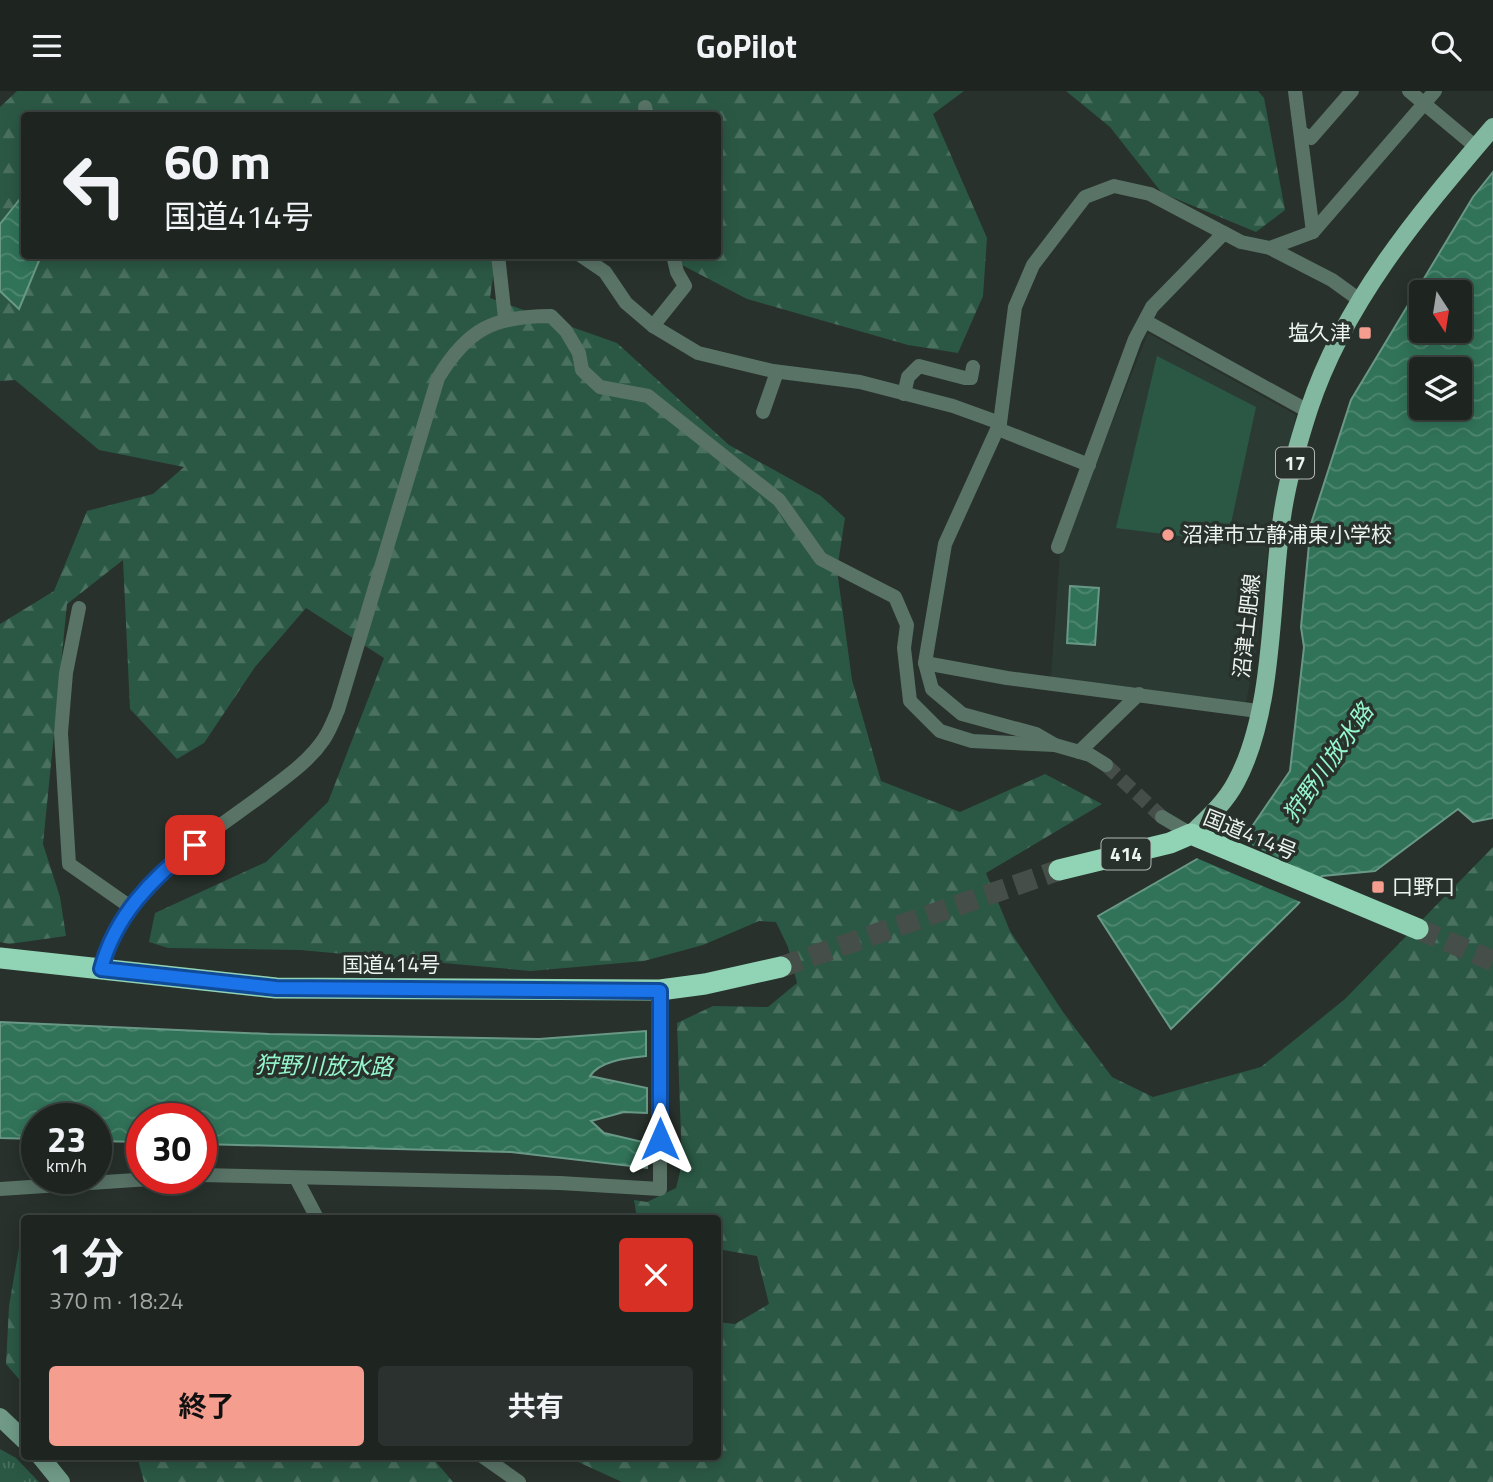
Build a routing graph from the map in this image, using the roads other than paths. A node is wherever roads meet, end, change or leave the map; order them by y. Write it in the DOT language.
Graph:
graph roads {
  1 [pos="1295,91"];
  2 [pos="1352,91"];
  3 [pos="1409,91"];
  4 [pos="1435,91"];
  5 [pos="1424,104"];
  6 [pos="1493,127"];
  7 [pos="1302,133"];
  8 [pos="1476,147"];
  9 [pos="1312,232"];
  10 [pos="1224,233"];
  11 [pos="1270,248"];
  12 [pos="498,259"];
  13 [pos="586,259"];
  14 [pos="674,259"];
  15 [pos="1361,301"];
  16 [pos="505,318"];
  17 [pos="1145,321"];
  18 [pos="653,326"];
  19 [pos="973,367"];
  20 [pos="777,372"];
  21 [pos="904,394"];
  22 [pos="1308,411"];
  23 [pos="763,412"];
  24 [pos="999,426"];
  25 [pos="1088,465"];
  26 [pos="1058,547"];
  27 [pos="79,608"];
  28 [pos="925,663"];
  29 [pos="1139,694"];
  30 [pos="1258,711"];
  31 [pos="1055,745"];
  32 [pos="1079,752"];
  33 [pos="1106,765"];
  34 [pos="1162,817"];
  35 [pos="1200,838"];
  36 [pos="1059,870"];
  37 [pos="129,906"];
  38 [pos="1418,929"];
  39 [pos="0,958"];
  40 [pos="781,967"];
  41 [pos="101,969"];
  42 [pos="660,991"];
  43 [pos="217,1176"];
  44 [pos="296,1178"];
  45 [pos="126,1180"];
  46 [pos="0,1188"];
  47 [pos="315,1215"];
  48 [pos="0,1416"];
  49 [pos="21,1437"];
  50 [pos="43,1460"];
  51 [pos="487,1460"];
  52 [pos="516,1481"];
  53 [pos="61,1482"];
  1 -- 7 [label="street"];
  2 -- 7 [label="street"];
  3 -- 5 [label="street"];
  4 -- 5 [label="street"];
  5 -- 8 [label="street"];
  5 -- 9 [label="street"];
  6 -- 8 [label="main road, 沼津土肥線 / 17"];
  7 -- 9 [label="street"];
  8 -- 15 [label="main road, 沼津土肥線 / 17"];
  9 -- 11 [label="street"];
  10 -- 11 [label="street"];
  10 -- 17 [label="street"];
  10 -- 24 [label="street"];
  11 -- 15 [label="street"];
  12 -- 16 [label="street"];
  13 -- 18 [label="street"];
  14 -- 18 [label="street"];
  15 -- 22 [label="main road, 沼津土肥線 / 17"];
  16 -- 31 [label="street"];
  16 -- 37 [label="street"];
  17 -- 22 [label="street"];
  17 -- 25 [label="street"];
  18 -- 20 [label="street"];
  19 -- 21 [label="street"];
  20 -- 21 [label="street"];
  20 -- 23 [label="street"];
  21 -- 24 [label="street"];
  22 -- 30 [label="main road, 沼津土肥線 / 17"];
  24 -- 25 [label="street"];
  24 -- 28 [label="street"];
  25 -- 26 [label="street"];
  27 -- 37 [label="street"];
  28 -- 29 [label="street"];
  28 -- 31 [label="street"];
  29 -- 30 [label="street"];
  29 -- 32 [label="street"];
  30 -- 35 [label="main road, 沼津土肥線 / 17"];
  31 -- 32 [label="street"];
  32 -- 33 [label="street"];
  34 -- 35 [label="street"];
  35 -- 36 [label="highway, 国道414号 / 414"];
  35 -- 38 [label="highway, 国道414号"];
  37 -- 41 [label="street"];
  39 -- 41 [label="highway, 国道414号"];
  40 -- 42 [label="highway, 国道414号"];
  41 -- 42 [label="highway, 国道414号"];
  42 -- 44 [label="street"];
  43 -- 44 [label="street"];
  44 -- 47 [label="street"];
  45 -- 46 [label="street"];
  48 -- 49 [label="street"];
  50 -- 53 [label="street"];
  51 -- 52 [label="street"];
}
